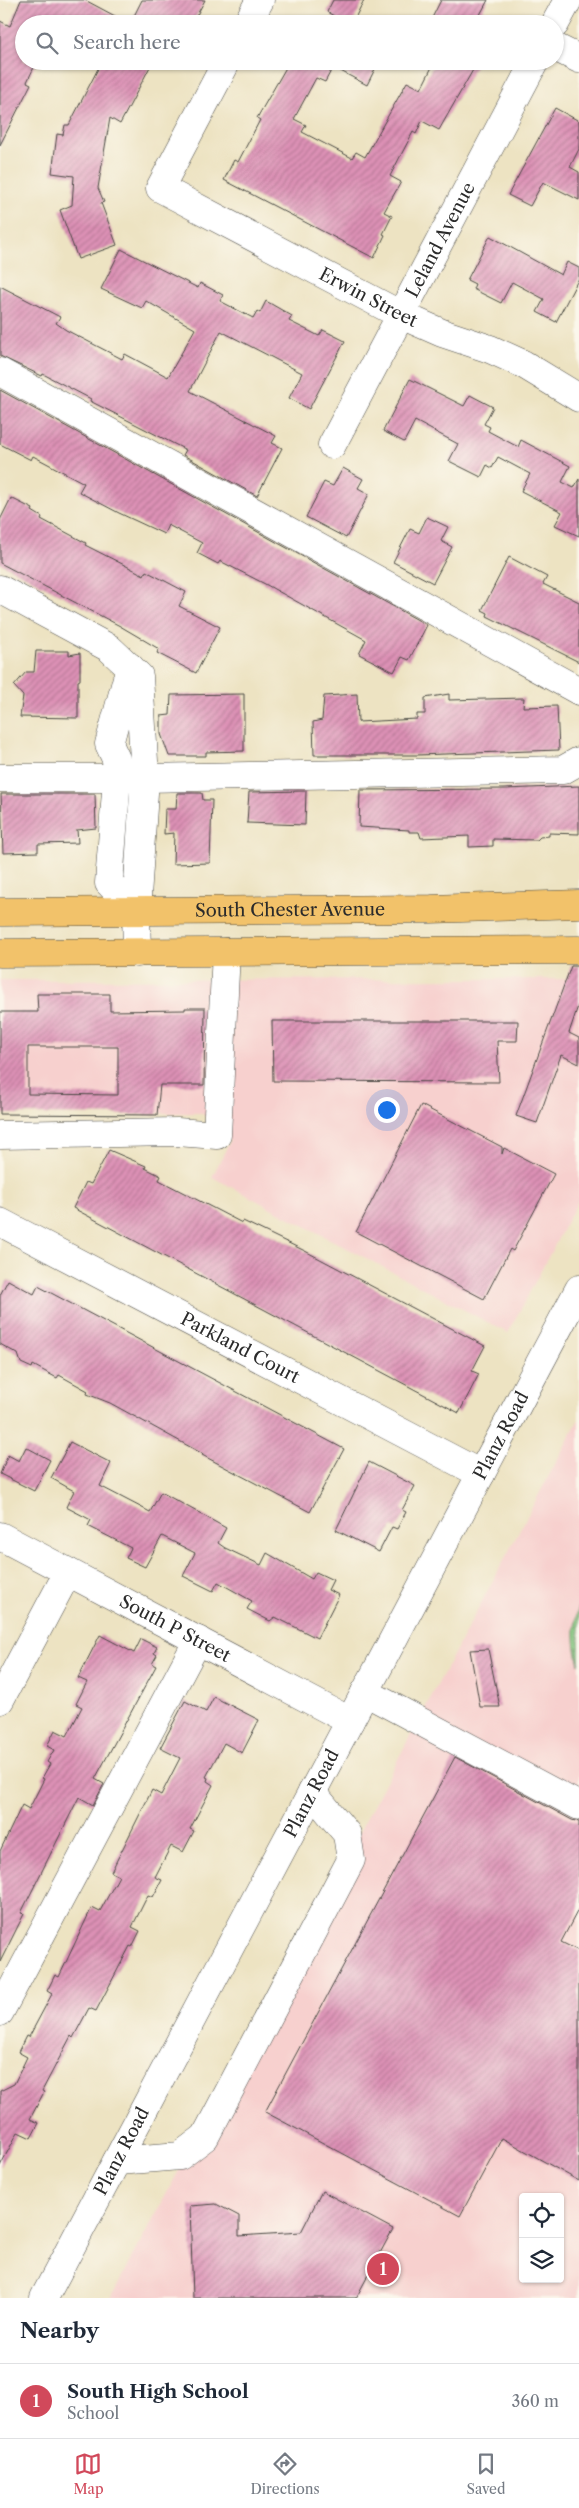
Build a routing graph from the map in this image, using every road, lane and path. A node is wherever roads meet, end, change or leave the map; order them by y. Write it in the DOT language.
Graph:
graph roads {
  1 [pos="260,0"];
  2 [pos="568,0"];
  3 [pos="252,15"];
  4 [pos="560,15"];
  5 [pos="564,52"];
  6 [pos="579,59"];
  7 [pos="222,70"];
  8 [pos="530,70"];
  9 [pos="401,315"];
  10 [pos="0,372"];
  11 [pos="579,398"];
  12 [pos="332,445"];
  13 [pos="0,589"];
  14 [pos="130,667"];
  15 [pos="579,691"];
  16 [pos="579,761"];
  17 [pos="0,778"];
  18 [pos="117,778"];
  19 [pos="145,778"];
  20 [pos="579,904"];
  21 [pos="136,911"];
  22 [pos="0,912"];
  23 [pos="579,950"];
  24 [pos="226,952"];
  25 [pos="0,953"];
  26 [pos="136,953"];
  27 [pos="0,1135"];
  28 [pos="0,1222"];
  29 [pos="576,1301"];
  30 [pos="480,1474"];
  31 [pos="0,1536"];
  32 [pos="68,1572"];
  33 [pos="198,1640"];
  34 [pos="365,1692"];
  35 [pos="0,1700"];
  36 [pos="350,1721"];
  37 [pos="312,1792"];
  38 [pos="579,1806"];
  39 [pos="0,2012"];
  40 [pos="117,2161"];
  41 [pos="44,2298"];
  1 -- 3 [label="street"];
  2 -- 4 [label="street"];
  5 -- 6 [label="street"];
  7 -- 9 [label="street, Erwin Street"];
  8 -- 9 [label="street, Leland Avenue"];
  9 -- 11 [label="street, Erwin Street"];
  9 -- 12 [label="street, Leland Avenue"];
  10 -- 15 [label="street"];
  13 -- 14 [label="street"];
  14 -- 18 [label="street"];
  14 -- 19 [label="street"];
  16 -- 19 [label="street"];
  17 -- 18 [label="street"];
  18 -- 19 [label="street"];
  18 -- 21 [label="street"];
  19 -- 21 [label="street"];
  20 -- 21 [label="main road, South Chester Avenue"];
  21 -- 22 [label="main road, South Chester Avenue"];
  21 -- 26 [label="street"];
  23 -- 24 [label="main road"];
  24 -- 26 [label="main road"];
  24 -- 27 [label="street"];
  25 -- 26 [label="main road"];
  28 -- 30 [label="street, Parkland Court"];
  29 -- 30 [label="street, Planz Road"];
  30 -- 34 [label="street, Planz Road"];
  31 -- 32 [label="street, South P Street"];
  32 -- 33 [label="street, South P Street"];
  32 -- 35 [label="street"];
  33 -- 36 [label="street, South P Street"];
  33 -- 39 [label="street"];
  34 -- 36 [label="street, Planz Road"];
  34 -- 38 [label="street"];
  36 -- 37 [label="street, Planz Road"];
  37 -- 40 [label="street, Planz Road"];
  37 -- 40 [label="street"];
  40 -- 41 [label="street, Planz Road"];
}
